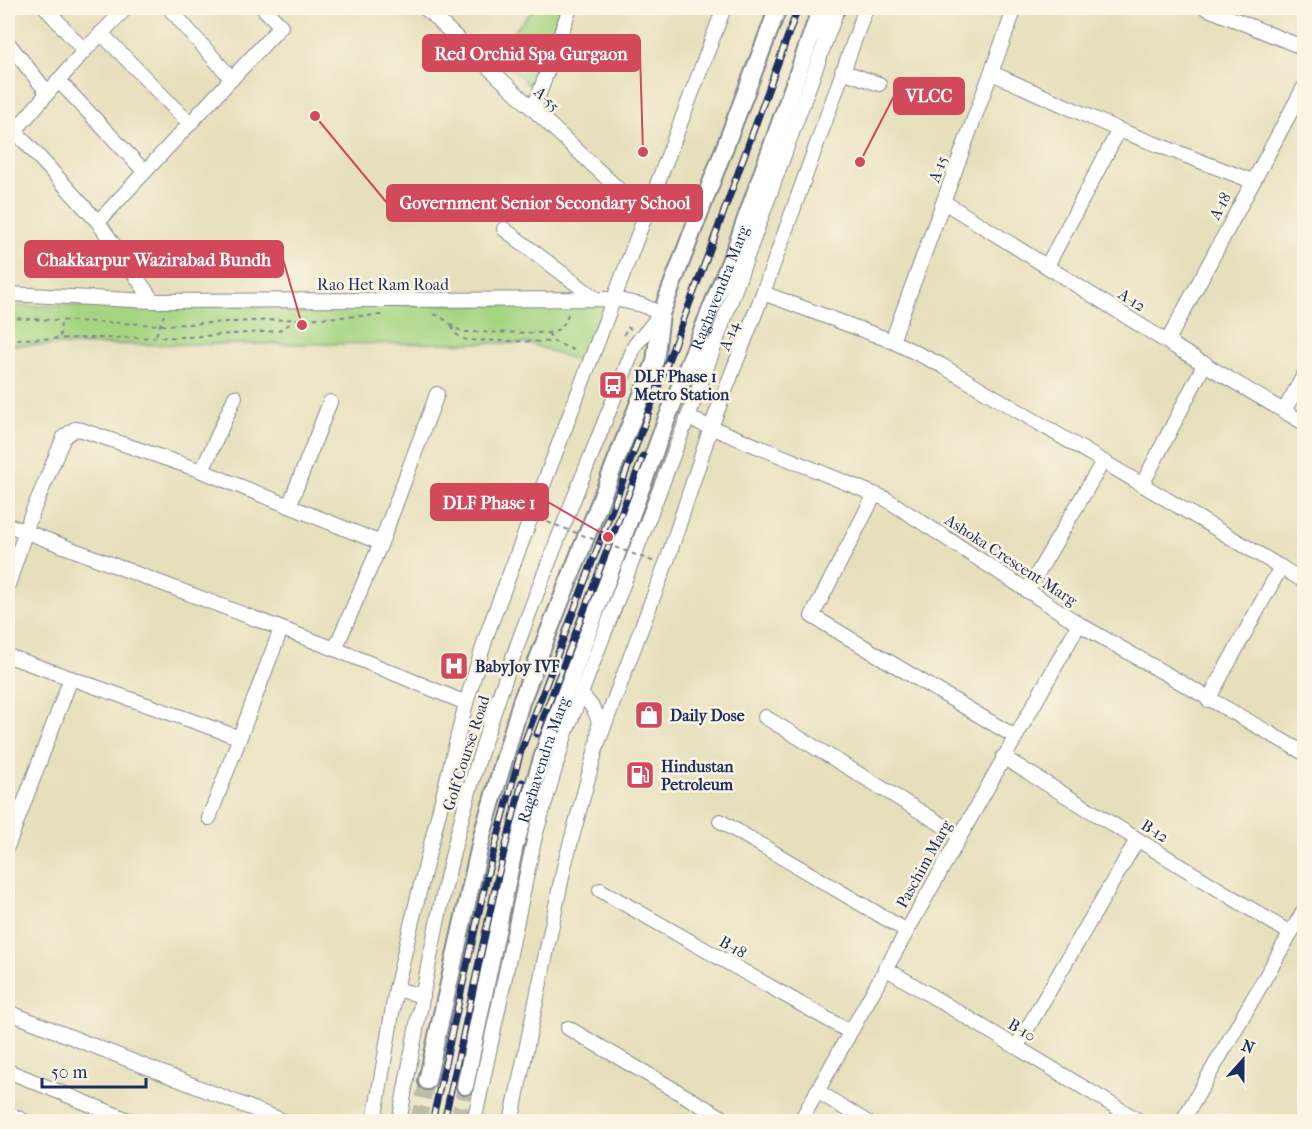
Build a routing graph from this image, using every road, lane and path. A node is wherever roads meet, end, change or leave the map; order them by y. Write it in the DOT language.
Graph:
graph roads {
  1 [pos="46,8"];
  2 [pos="169,8"];
  3 [pos="263,8"];
  4 [pos="425,8"];
  5 [pos="570,8"];
  6 [pos="724,8"];
  7 [pos="778,8"];
  8 [pos="821,8"];
  9 [pos="837,8"];
  10 [pos="866,8"];
  11 [pos="1015,8"];
  12 [pos="1206,8"];
  13 [pos="122,9"];
  14 [pos="101,33"];
  15 [pos="8,43"];
  16 [pos="807,48"];
  17 [pos="1305,48"];
  18 [pos="84,51"];
  19 [pos="842,71"];
  20 [pos="992,73"];
  21 [pos="232,79"];
  22 [pos="58,80"];
  23 [pos="879,84"];
  24 [pos="1305,87"];
  25 [pos="47,92"];
  26 [pos="534,108"];
  27 [pos="190,124"];
  28 [pos="1119,130"];
  29 [pos="10,131"];
  30 [pos="145,172"];
  31 [pos="1252,181"];
  32 [pos="944,202"];
  33 [pos="645,214"];
  34 [pos="98,222"];
  35 [pos="504,229"];
  36 [pos="1047,266"];
  37 [pos="763,293"];
  38 [pos="8,294"];
  39 [pos="570,299"];
  40 [pos="596,299"];
  41 [pos="614,299"];
  42 [pos="153,301"];
  43 [pos="426,312"];
  44 [pos="662,314"];
  45 [pos="391,315"];
  46 [pos="8,318"];
  47 [pos="61,320"];
  48 [pos="295,321"];
  49 [pos="160,324"];
  50 [pos="452,326"];
  51 [pos="631,329"];
  52 [pos="548,333"];
  53 [pos="701,334"];
  54 [pos="60,337"];
  55 [pos="156,337"];
  56 [pos="8,339"];
  57 [pos="622,341"];
  58 [pos="892,341"];
  59 [pos="555,342"];
  60 [pos="1167,342"];
  61 [pos="591,358"];
  62 [pos="1205,363"];
  63 [pos="704,375"];
  64 [pos="1305,375"];
  65 [pos="437,394"];
  66 [pos="235,397"];
  67 [pos="330,402"];
  68 [pos="1284,411"];
  69 [pos="688,418"];
  70 [pos="1305,423"];
  71 [pos="711,427"];
  72 [pos="1102,462"];
  73 [pos="202,471"];
  74 [pos="1142,485"];
  75 [pos="874,494"];
  76 [pos="289,506"];
  77 [pos="539,519"];
  78 [pos="8,525"];
  79 [pos="26,532"];
  80 [pos="381,543"];
  81 [pos="655,562"];
  82 [pos="1281,567"];
  83 [pos="1305,580"];
  84 [pos="8,585"];
  85 [pos="1028,591"];
  86 [pos="1079,624"];
  87 [pos="281,629"];
  88 [pos="335,649"];
  89 [pos="8,656"];
  90 [pos="71,678"];
  91 [pos="582,694"];
  92 [pos="1208,700"];
  93 [pos="466,703"];
  94 [pos="765,717"];
  95 [pos="1014,736"];
  96 [pos="238,737"];
  97 [pos="597,745"];
  98 [pos="1305,753"];
  99 [pos="1003,757"];
  100 [pos="208,818"];
  101 [pos="720,821"];
  102 [pos="959,835"];
  103 [pos="1137,840"];
  104 [pos="8,845"];
  105 [pos="600,890"];
  106 [pos="1305,909"];
  107 [pos="907,931"];
  108 [pos="1290,933"];
  109 [pos="885,968"];
  110 [pos="396,989"];
  111 [pos="423,996"];
  112 [pos="8,1012"];
  113 [pos="568,1028"];
  114 [pos="850,1032"];
  115 [pos="1017,1046"];
  116 [pos="8,1071"];
  117 [pos="427,1081"];
  118 [pos="465,1086"];
  119 [pos="817,1091"];
  120 [pos="8,1114"];
  121 [pos="127,1120"];
  122 [pos="27,1122"];
  123 [pos="286,1122"];
  124 [pos="374,1122"];
  125 [pos="399,1122"];
  126 [pos="474,1122"];
  127 [pos="511,1122"];
  128 [pos="730,1122"];
  129 [pos="800,1122"];
  130 [pos="867,1122"];
  131 [pos="1141,1122"];
  132 [pos="1182,1122"];
  1 -- 18 [label="street"];
  2 -- 21 [label="street"];
  3 -- 21 [label="street"];
  4 -- 26 [label="street, A-55"];
  5 -- 26 [label="street"];
  6 -- 33 [label="street"];
  7 -- 44 [label="main road"];
  8 -- 16 [label="main road, Raghavendra Marg"];
  9 -- 16 [label="main road"];
  9 -- 63 [label="street"];
  10 -- 19 [label="street, A-14"];
  11 -- 20 [label="street, A-15"];
  12 -- 17 [label="street"];
  13 -- 14 [label="street"];
  14 -- 18 [label="street"];
  14 -- 27 [label="street"];
  15 -- 25 [label="street"];
  16 -- 53 [label="main road, Raghavendra Marg"];
  18 -- 22 [label="street"];
  19 -- 23 [label="street"];
  19 -- 37 [label="street, A-14"];
  20 -- 28 [label="street"];
  20 -- 32 [label="street, A-15"];
  21 -- 27 [label="street"];
  22 -- 25 [label="street"];
  22 -- 30 [label="street"];
  24 -- 31 [label="street, A-18"];
  25 -- 29 [label="street"];
  26 -- 33 [label="street, A-55"];
  27 -- 30 [label="street"];
  28 -- 31 [label="street"];
  28 -- 36 [label="street"];
  29 -- 34 [label="street"];
  30 -- 34 [label="street"];
  31 -- 60 [label="street, A-18"];
  32 -- 36 [label="street, A-12"];
  32 -- 58 [label="street, A-15"];
  33 -- 41 [label="street"];
  34 -- 42 [label="street"];
  35 -- 40 [label="street"];
  36 -- 60 [label="street, A-12"];
  37 -- 58 [label="street"];
  37 -- 71 [label="street, A-14"];
  38 -- 42 [label="street, Rao Het Ram Road"];
  39 -- 40 [label="street, Rao Het Ram Road"];
  39 -- 42 [label="street, Rao Het Ram Road"];
  39 -- 52 [label="path"];
  40 -- 41 [label="street, Rao Het Ram Road"];
  41 -- 44 [label="street, Rao Het Ram Road"];
  41 -- 61 [label="street"];
  43 -- 50 [label="path"];
  44 -- 111 [label="street, Golf Course Road"];
  44 -- 117 [label="main road"];
  45 -- 48 [label="path"];
  46 -- 47 [label="path"];
  47 -- 49 [label="path"];
  47 -- 54 [label="path"];
  48 -- 49 [label="path"];
  48 -- 55 [label="path"];
  49 -- 55 [label="path"];
  50 -- 52 [label="path"];
  50 -- 59 [label="path"];
  51 -- 57 [label="path"];
  52 -- 59 [label="path"];
  53 -- 63 [label="street"];
  53 -- 118 [label="main road, Raghavendra Marg"];
  54 -- 55 [label="path"];
  54 -- 56 [label="path"];
  58 -- 72 [label="street"];
  59 -- 61 [label="path"];
  60 -- 62 [label="street, A-12"];
  61 -- 93 [label="street"];
  62 -- 68 [label="street, A-12"];
  62 -- 74 [label="street"];
  63 -- 69 [label="street"];
  64 -- 68 [label="street"];
  65 -- 80 [label="street"];
  66 -- 73 [label="street"];
  67 -- 76 [label="street"];
  68 -- 70 [label="street, A-12"];
  69 -- 71 [label="street, Ashoka Crescent Marg"];
  69 -- 91 [label="street"];
  71 -- 75 [label="street, Ashoka Crescent Marg"];
  71 -- 97 [label="street, A-14"];
  72 -- 74 [label="street"];
  72 -- 85 [label="street"];
  73 -- 76 [label="street"];
  73 -- 79 [label="street"];
  74 -- 82 [label="street"];
  75 -- 85 [label="street, Ashoka Crescent Marg"];
  75 -- 95 [label="street"];
  76 -- 80 [label="street"];
  77 -- 81 [label="path, bridge"];
  78 -- 79 [label="street"];
  79 -- 84 [label="street"];
  79 -- 87 [label="street"];
  80 -- 88 [label="street"];
  82 -- 83 [label="street"];
  82 -- 92 [label="street"];
  85 -- 86 [label="street, Ashoka Crescent Marg"];
  86 -- 92 [label="street, Ashoka Crescent Marg"];
  86 -- 95 [label="street, Paschim Marg"];
  87 -- 88 [label="street"];
  87 -- 96 [label="street"];
  88 -- 93 [label="street"];
  89 -- 90 [label="street"];
  90 -- 96 [label="street"];
  90 -- 104 [label="street"];
  91 -- 97 [label="street"];
  91 -- 126 [label="street"];
  92 -- 98 [label="street, Ashoka Crescent Marg"];
  93 -- 110 [label="street"];
  94 -- 102 [label="street"];
  95 -- 99 [label="street, Paschim Marg"];
  96 -- 100 [label="street"];
  97 -- 127 [label="street"];
  99 -- 102 [label="street, Paschim Marg"];
  99 -- 103 [label="street, B-12"];
  101 -- 107 [label="street"];
  102 -- 107 [label="street, Paschim Marg"];
  103 -- 108 [label="street, B-12"];
  103 -- 115 [label="street"];
  105 -- 114 [label="street, B-18"];
  106 -- 108 [label="street"];
  107 -- 109 [label="street, Paschim Marg"];
  108 -- 132 [label="street"];
  109 -- 114 [label="street, Paschim Marg"];
  109 -- 115 [label="street, B-10"];
  110 -- 111 [label="street"];
  110 -- 124 [label="street"];
  111 -- 125 [label="street, Golf Course Road"];
  112 -- 123 [label="street"];
  113 -- 128 [label="street"];
  114 -- 119 [label="street, Paschim Marg"];
  115 -- 131 [label="street, B-10"];
  116 -- 121 [label="street"];
  119 -- 129 [label="street, Paschim Marg"];
  119 -- 130 [label="street"];
  120 -- 122 [label="street"];
}
